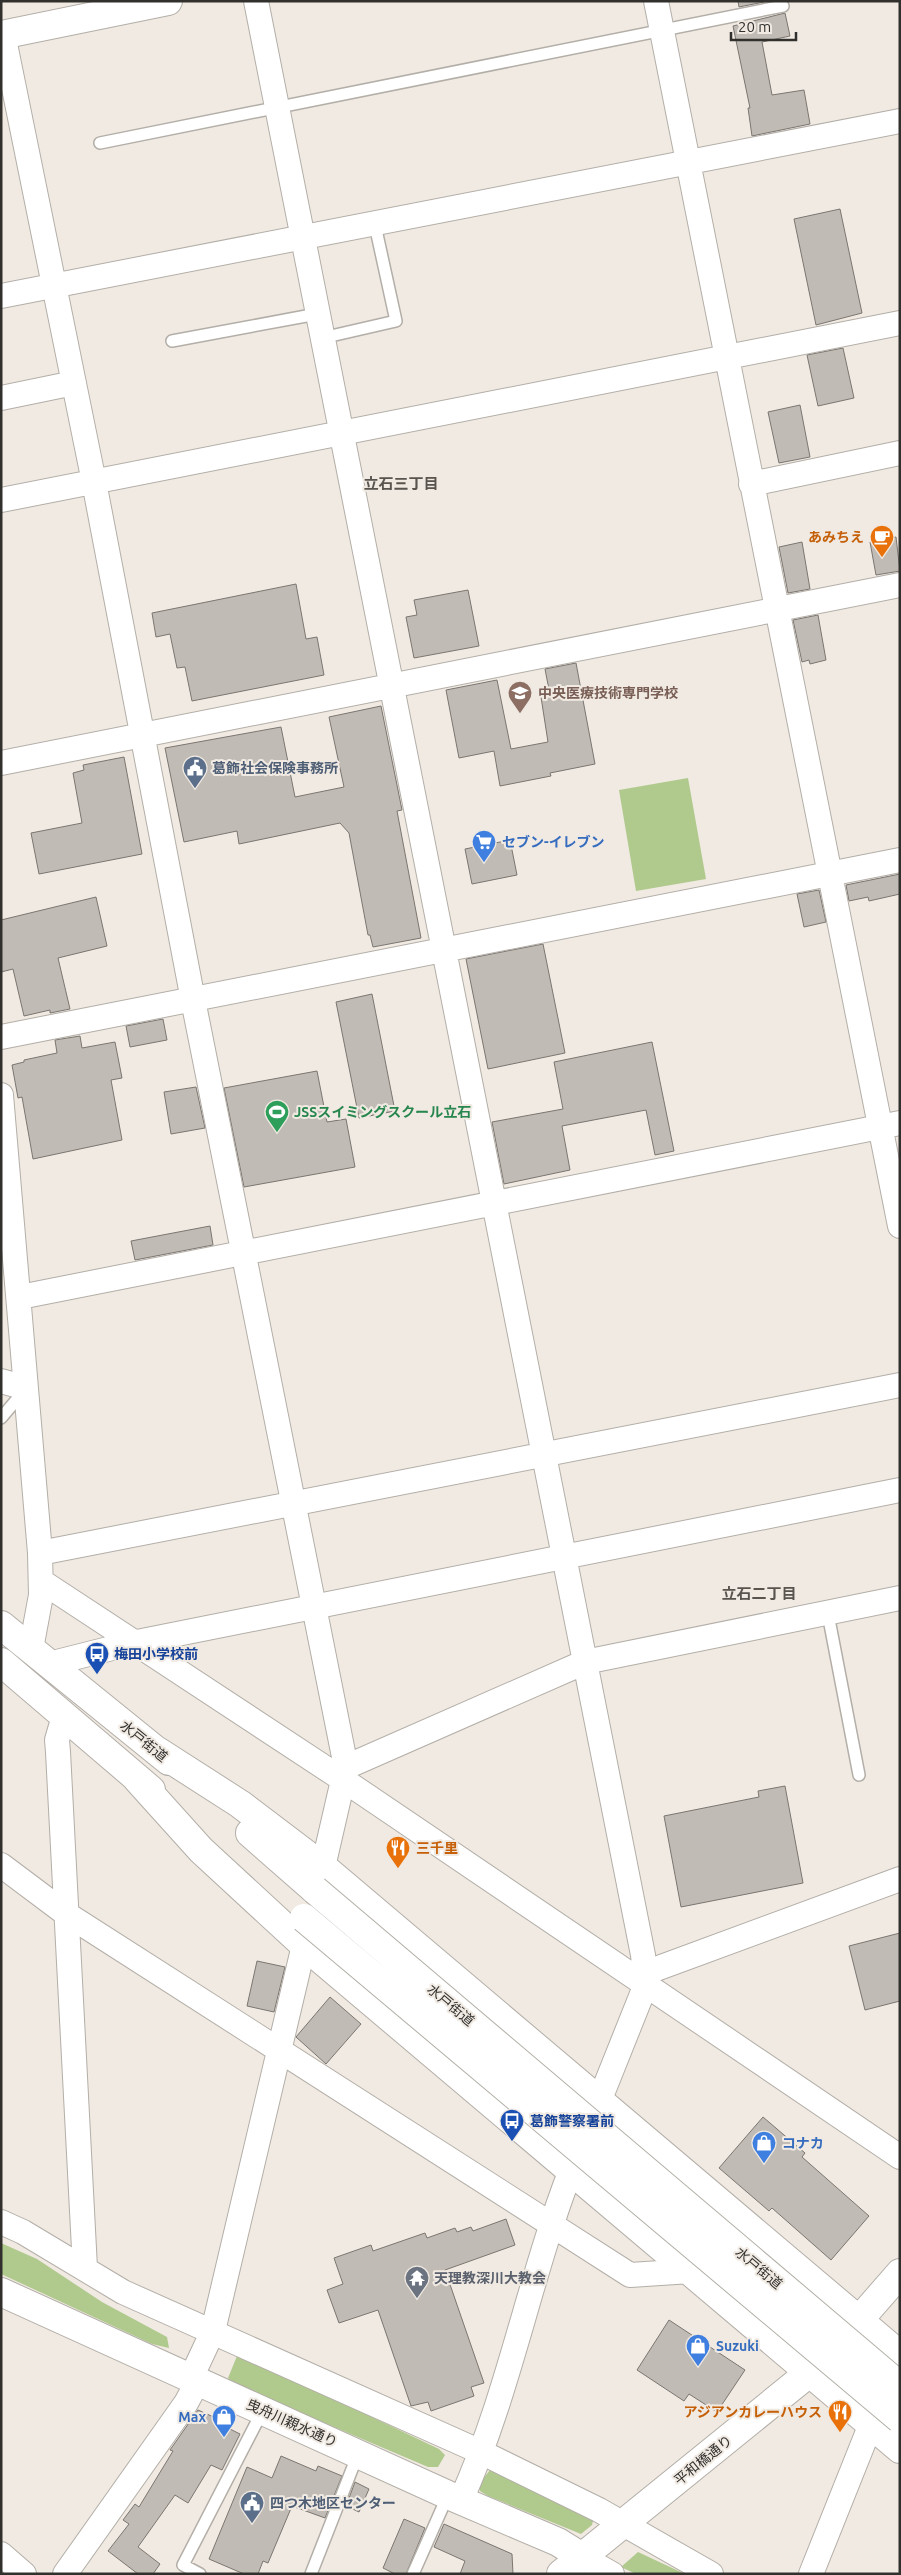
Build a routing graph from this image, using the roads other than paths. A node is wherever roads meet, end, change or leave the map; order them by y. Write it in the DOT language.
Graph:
graph roads {
  1 [pos="256,1"];
  2 [pos="656,1"];
  3 [pos="160,2"];
  4 [pos="783,6"];
  5 [pos="663,32"];
  6 [pos="2,34"];
  7 [pos="276,109"];
  8 [pos="900,121"];
  9 [pos="100,143"];
  10 [pos="690,163"];
  11 [pos="375,225"];
  12 [pos="303,239"];
  13 [pos="54,285"];
  14 [pos="1,296"];
  15 [pos="317,314"];
  16 [pos="900,323"];
  17 [pos="322,338"];
  18 [pos="172,341"];
  19 [pos="728,356"];
  20 [pos="74,383"];
  21 [pos="1,398"];
  22 [pos="342,434"];
  23 [pos="900,454"];
  24 [pos="94,482"];
  25 [pos="751,484"];
  26 [pos="1,500"];
  27 [pos="900,585"];
  28 [pos="778,610"];
  29 [pos="392,686"];
  30 [pos="142,736"];
  31 [pos="1,763"];
  32 [pos="900,860"];
  33 [pos="830,874"];
  34 [pos="444,950"];
  35 [pos="193,1000"];
  36 [pos="1,1037"];
  37 [pos="1,1095"];
  38 [pos="890,1125"];
  39 [pos="495,1202"];
  40 [pos="900,1226"];
  41 [pos="243,1252"];
  42 [pos="20,1297"];
  43 [pos="1,1381"];
  44 [pos="900,1385"];
  45 [pos="26,1388"];
  46 [pos="1,1418"];
  47 [pos="545,1456"];
  48 [pos="900,1490"];
  49 [pos="294,1504"];
  50 [pos="40,1553"];
  51 [pos="564,1557"];
  52 [pos="41,1581"];
  53 [pos="900,1598"];
  54 [pos="315,1608"];
  55 [pos="828,1614"];
  56 [pos="1,1625"];
  57 [pos="132,1643"];
  58 [pos="40,1656"];
  59 [pos="1,1662"];
  60 [pos="585,1662"];
  61 [pos="64,1716"];
  62 [pos="344,1773"];
  63 [pos="859,1775"];
  64 [pos="137,1779"];
  65 [pos="1,1865"];
  66 [pos="319,1878"];
  67 [pos="900,1879"];
  68 [pos="65,1913"];
  69 [pos="304,1945"];
  70 [pos="645,1978"];
  71 [pos="279,2050"];
  72 [pos="600,2099"];
  73 [pos="900,2157"];
  74 [pos="571,2170"];
  75 [pos="1,2222"];
  76 [pos="550,2224"];
  77 [pos="85,2268"];
  78 [pos="691,2271"];
  79 [pos="900,2272"];
  80 [pos="1,2292"];
  81 [pos="859,2320"];
  82 [pos="213,2330"];
  83 [pos="900,2355"];
  84 [pos="809,2373"];
  85 [pos="195,2379"];
  86 [pos="900,2386"];
  87 [pos="264,2410"];
  88 [pos="900,2419"];
  89 [pos="871,2424"];
  90 [pos="900,2449"];
  91 [pos="483,2452"];
  92 [pos="359,2453"];
  93 [pos="455,2497"];
  94 [pos="622,2525"];
  95 [pos="1,2554"];
  96 [pos="582,2557"];
  97 [pos="24,2574"];
  98 [pos="65,2574"];
  99 [pos="200,2574"];
  100 [pos="311,2574"];
  101 [pos="413,2574"];
  102 [pos="561,2574"];
  103 [pos="612,2574"];
  104 [pos="711,2574"];
  105 [pos="812,2574"];
  1 -- 7 [label="street"];
  2 -- 5 [label="street"];
  3 -- 6 [label="main road"];
  4 -- 5 [label="lane"];
  5 -- 7 [label="lane"];
  5 -- 10 [label="street"];
  6 -- 13 [label="street"];
  7 -- 9 [label="lane"];
  7 -- 12 [label="street"];
  8 -- 10 [label="street"];
  10 -- 11 [label="street"];
  10 -- 19 [label="street"];
  11 -- 12 [label="street"];
  11 -- 17 [label="lane"];
  12 -- 13 [label="street"];
  12 -- 15 [label="street"];
  13 -- 14 [label="street"];
  13 -- 20 [label="street"];
  15 -- 17 [label="street"];
  15 -- 18 [label="lane"];
  16 -- 19 [label="street"];
  17 -- 22 [label="street"];
  19 -- 22 [label="street"];
  19 -- 25 [label="street"];
  20 -- 21 [label="street"];
  20 -- 24 [label="street"];
  22 -- 24 [label="street"];
  22 -- 29 [label="street"];
  23 -- 25 [label="street"];
  24 -- 26 [label="street"];
  24 -- 30 [label="street"];
  25 -- 28 [label="street"];
  27 -- 28 [label="street"];
  28 -- 29 [label="street"];
  28 -- 33 [label="street"];
  29 -- 30 [label="street"];
  29 -- 34 [label="street"];
  30 -- 31 [label="street"];
  30 -- 35 [label="street"];
  32 -- 33 [label="street"];
  33 -- 34 [label="street"];
  33 -- 38 [label="street"];
  34 -- 35 [label="street"];
  34 -- 39 [label="street"];
  35 -- 36 [label="street"];
  35 -- 41 [label="street"];
  37 -- 42 [label="street"];
  38 -- 39 [label="street"];
  38 -- 40 [label="street"];
  39 -- 41 [label="street"];
  39 -- 47 [label="street"];
  41 -- 42 [label="street"];
  41 -- 49 [label="street"];
  42 -- 45 [label="street"];
  43 -- 45 [label="street"];
  44 -- 47 [label="street"];
  45 -- 46 [label="lane"];
  45 -- 50 [label="street"];
  47 -- 49 [label="street"];
  47 -- 51 [label="street"];
  48 -- 51 [label="street"];
  49 -- 50 [label="street"];
  49 -- 54 [label="street"];
  50 -- 52 [label="street"];
  51 -- 54 [label="street"];
  51 -- 60 [label="street"];
  52 -- 57 [label="street"];
  52 -- 58 [label="street"];
  53 -- 55 [label="street"];
  54 -- 57 [label="street"];
  54 -- 62 [label="street"];
  55 -- 60 [label="street"];
  55 -- 63 [label="lane"];
  56 -- 58 [label="main road, 水戸街道"];
  57 -- 58 [label="street"];
  57 -- 62 [label="street"];
  58 -- 66 [label="main road, 水戸街道"];
  59 -- 61 [label="main road, 水戸街道"];
  60 -- 62 [label="street"];
  60 -- 70 [label="street"];
  61 -- 64 [label="main road, 水戸街道"];
  61 -- 68 [label="street"];
  62 -- 66 [label="street"];
  62 -- 70 [label="street"];
  64 -- 69 [label="main road"];
  64 -- 88 [label="main road, 水戸街道, bridge"];
  65 -- 68 [label="street"];
  66 -- 72 [label="main road"];
  66 -- 86 [label="main road, 水戸街道, bridge"];
  67 -- 70 [label="street"];
  68 -- 71 [label="street"];
  68 -- 77 [label="street"];
  69 -- 71 [label="street"];
  69 -- 74 [label="main road"];
  70 -- 72 [label="street"];
  70 -- 73 [label="street"];
  71 -- 76 [label="street"];
  71 -- 82 [label="street"];
  72 -- 81 [label="main road"];
  74 -- 76 [label="street"];
  74 -- 78 [label="main road"];
  75 -- 77 [label="street"];
  76 -- 78 [label="street"];
  76 -- 91 [label="street"];
  77 -- 82 [label="street"];
  78 -- 84 [label="main road"];
  79 -- 81 [label="main road, 平和橋通り"];
  80 -- 85 [label="main road, 曳舟川親水通り"];
  81 -- 83 [label="main road"];
  81 -- 84 [label="main road, 平和橋通り"];
  82 -- 85 [label="street"];
  82 -- 91 [label="street"];
  84 -- 89 [label="main road"];
  84 -- 94 [label="main road, 平和橋通り"];
  85 -- 87 [label="main road, 曳舟川親水通り"];
  85 -- 98 [label="street"];
  87 -- 92 [label="main road, 曳舟川親水通り"];
  87 -- 99 [label="lane"];
  89 -- 90 [label="main road"];
  89 -- 105 [label="street"];
  91 -- 93 [label="street"];
  91 -- 94 [label="street"];
  92 -- 93 [label="main road, 曳舟川親水通り"];
  92 -- 100 [label="lane"];
  93 -- 96 [label="main road, 曳舟川親水通り"];
  93 -- 101 [label="lane"];
  94 -- 96 [label="main road, 平和橋通り"];
  94 -- 104 [label="street"];
  95 -- 97 [label="street"];
  96 -- 102 [label="main road, 平和橋通り"];
  96 -- 103 [label="street"];
}
